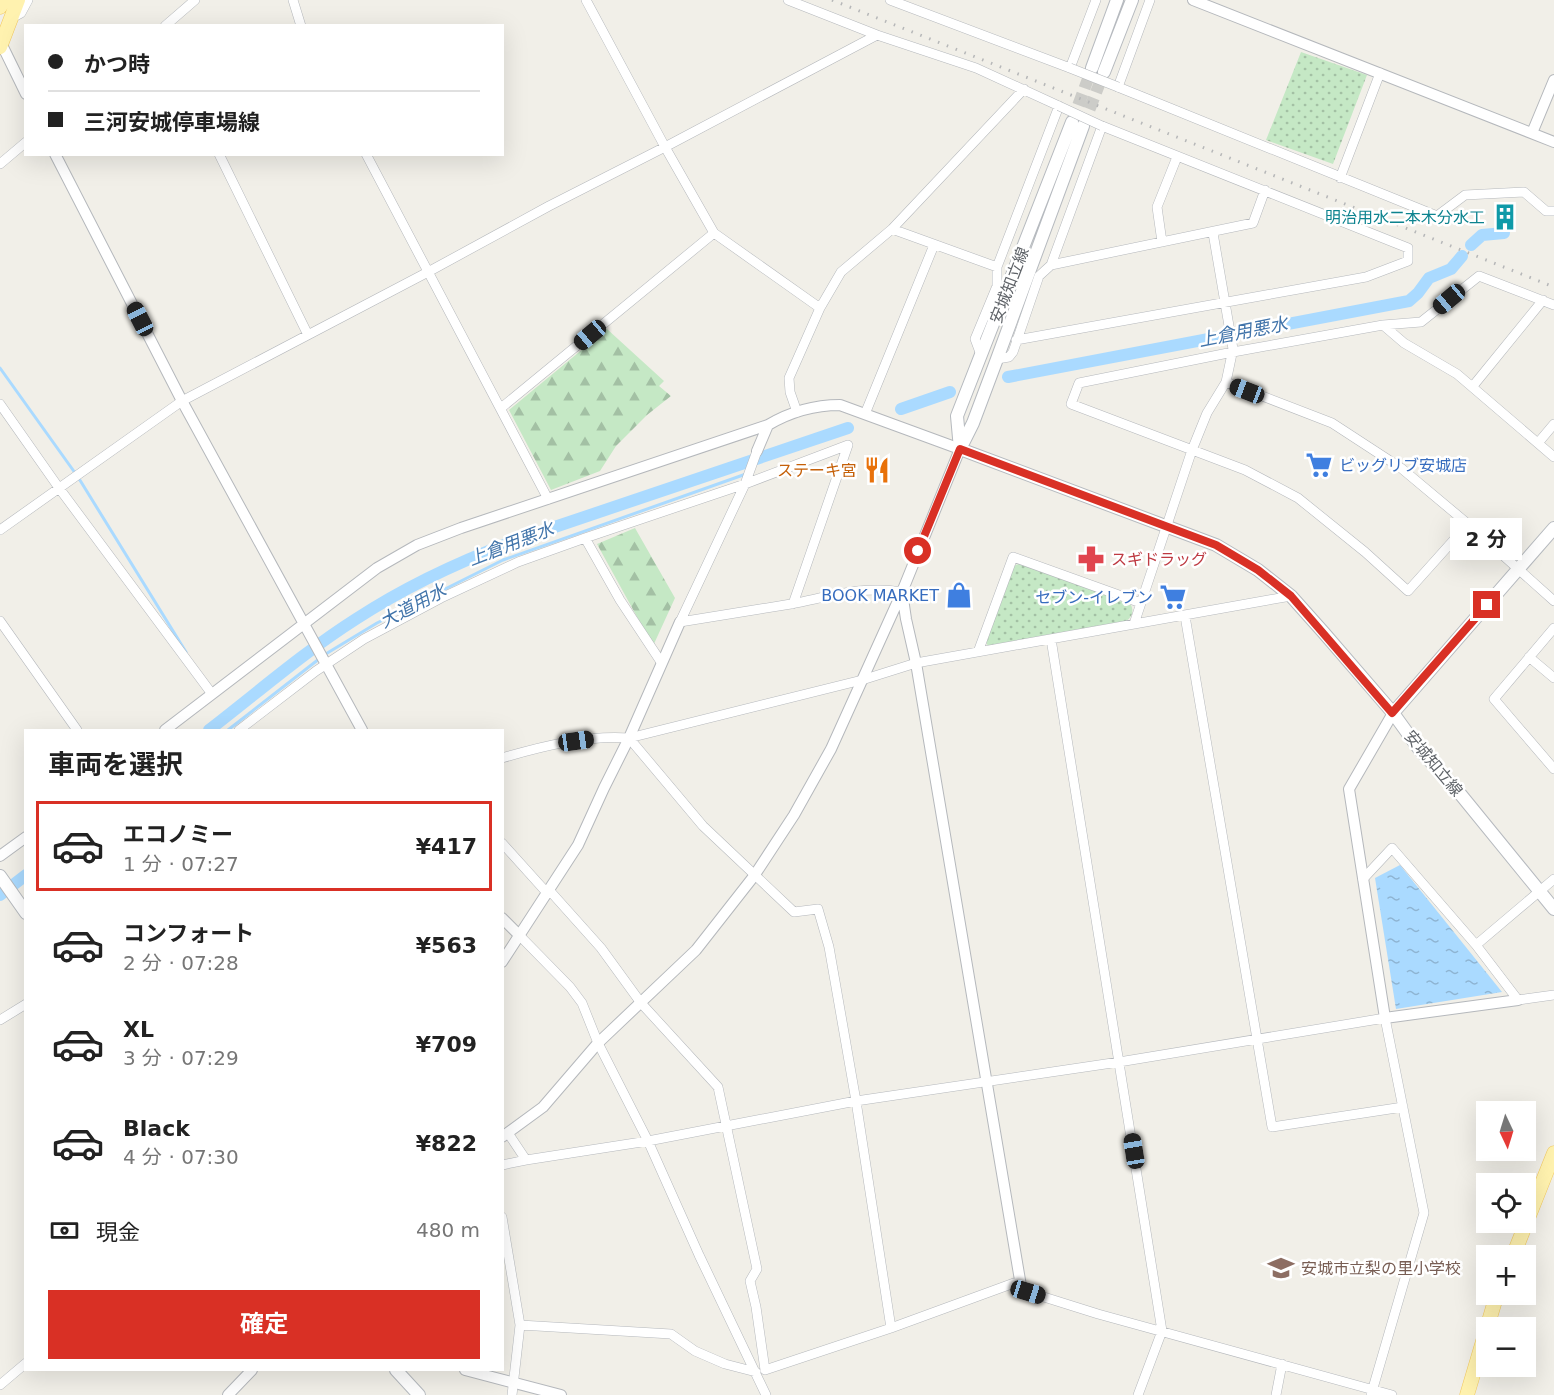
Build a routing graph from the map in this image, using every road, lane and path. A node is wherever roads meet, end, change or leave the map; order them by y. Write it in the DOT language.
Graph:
graph roads {
  1 [pos="4,0"];
  2 [pos="18,0"];
  3 [pos="28,0"];
  4 [pos="195,0"];
  5 [pos="292,0"];
  6 [pos="586,0"];
  7 [pos="788,0"];
  8 [pos="890,0"];
  9 [pos="1096,0"];
  10 [pos="1117,0"];
  11 [pos="1132,0"];
  12 [pos="1150,0"];
  13 [pos="1193,0"];
  14 [pos="0,7"];
  15 [pos="10,19"];
  16 [pos="167,24"];
  17 [pos="300,24"];
  18 [pos="877,35"];
  19 [pos="1,44"];
  20 [pos="1070,68"];
  21 [pos="1380,73"];
  22 [pos="1554,80"];
  23 [pos="1118,87"];
  24 [pos="1024,89"];
  25 [pos="24,90"];
  26 [pos="1059,106"];
  27 [pos="1102,126"];
  28 [pos="1532,133"];
  29 [pos="1554,142"];
  30 [pos="24,144"];
  31 [pos="665,147"];
  32 [pos="56,156"];
  33 [pos="220,156"];
  34 [pos="367,156"];
  35 [pos="1177,157"];
  36 [pos="0,164"];
  37 [pos="1340,178"];
  38 [pos="1265,190"];
  39 [pos="1554,211"];
  40 [pos="892,229"];
  41 [pos="1213,232"];
  42 [pos="714,233"];
  43 [pos="1162,242"];
  44 [pos="934,245"];
  45 [pos="1051,265"];
  46 [pos="997,267"];
  47 [pos="428,272"];
  48 [pos="1543,300"];
  49 [pos="1227,303"];
  50 [pos="1554,304"];
  51 [pos="820,308"];
  52 [pos="1383,325"];
  53 [pos="308,335"];
  54 [pos="1016,339"];
  55 [pos="1233,350"];
  56 [pos="981,355"];
  57 [pos="997,358"];
  58 [pos="1226,382"];
  59 [pos="1473,386"];
  60 [pos="182,400"];
  61 [pos="0,404"];
  62 [pos="501,408"];
  63 [pos="797,412"];
  64 [pos="865,414"];
  65 [pos="1554,424"];
  66 [pos="768,425"];
  67 [pos="1538,443"];
  68 [pos="960,449"];
  69 [pos="1192,450"];
  70 [pos="757,451"];
  71 [pos="1554,457"];
  72 [pos="745,484"];
  73 [pos="59,488"];
  74 [pos="548,499"];
  75 [pos="1468,524"];
  76 [pos="1166,526"];
  77 [pos="1554,528"];
  78 [pos="0,530"];
  79 [pos="585,538"];
  80 [pos="1518,570"];
  81 [pos="902,592"];
  82 [pos="1291,596"];
  83 [pos="1554,601"];
  84 [pos="793,603"];
  85 [pos="1141,603"];
  86 [pos="1185,616"];
  87 [pos="0,621"];
  88 [pos="680,622"];
  89 [pos="304,623"];
  90 [pos="1134,624"];
  91 [pos="1554,628"];
  92 [pos="1051,639"];
  93 [pos="978,652"];
  94 [pos="1529,657"];
  95 [pos="661,662"];
  96 [pos="325,663"];
  97 [pos="916,663"];
  98 [pos="1554,678"];
  99 [pos="862,680"];
  100 [pos="212,694"];
  101 [pos="1392,713"];
  102 [pos="76,729"];
  103 [pos="166,729"];
  104 [pos="239,729"];
  105 [pos="361,729"];
  106 [pos="629,738"];
  107 [pos="504,758"];
  108 [pos="1554,769"];
  109 [pos="24,838"];
  110 [pos="504,845"];
  111 [pos="0,856"];
  112 [pos="754,876"];
  113 [pos="2,878"];
  114 [pos="1363,879"];
  115 [pos="1554,879"];
  116 [pos="1540,892"];
  117 [pos="549,893"];
  118 [pos="1554,909"];
  119 [pos="24,910"];
  120 [pos="504,920"];
  121 [pos="520,936"];
  122 [pos="1476,945"];
  123 [pos="504,959"];
  124 [pos="1554,995"];
  125 [pos="1518,1000"];
  126 [pos="641,1003"];
  127 [pos="24,1005"];
  128 [pos="1385,1018"];
  129 [pos="0,1020"];
  130 [pos="1256,1040"];
  131 [pos="598,1043"];
  132 [pos="1119,1062"];
  133 [pos="987,1081"];
  134 [pos="856,1101"];
  135 [pos="1402,1107"];
  136 [pos="728,1126"];
  137 [pos="505,1135"];
  138 [pos="648,1141"];
  139 [pos="1554,1153"];
  140 [pos="526,1160"];
  141 [pos="504,1165"];
  142 [pos="504,1229"];
  143 [pos="1516,1245"];
  144 [pos="1021,1286"];
  145 [pos="1494,1305"];
  146 [pos="520,1325"];
  147 [pos="891,1328"];
  148 [pos="1162,1331"];
  149 [pos="1282,1364"];
  150 [pos="24,1365"];
  151 [pos="765,1370"];
  152 [pos="251,1371"];
  153 [pos="397,1371"];
  154 [pos="468,1371"];
  155 [pos="755,1373"];
  156 [pos="0,1385"];
  157 [pos="513,1389"];
  158 [pos="1372,1392"];
  159 [pos="228,1395"];
  160 [pos="419,1395"];
  161 [pos="561,1395"];
  162 [pos="766,1395"];
  163 [pos="1138,1395"];
  164 [pos="1276,1395"];
  165 [pos="1392,1395"];
  166 [pos="1467,1395"];
  1 -- 14 [label="main road"];
  2 -- 15 [label="main road"];
  3 -- 15 [label="street"];
  4 -- 16 [label="street"];
  5 -- 17 [label="street"];
  6 -- 31 [label="street"];
  7 -- 18 [label="street"];
  8 -- 20 [label="street"];
  9 -- 20 [label="street"];
  10 -- 11 [label="main road"];
  12 -- 23 [label="street"];
  13 -- 21 [label="street"];
  15 -- 19 [label="main road"];
  18 -- 24 [label="street"];
  18 -- 31 [label="street"];
  19 -- 25 [label="street"];
  20 -- 23 [label="street, bridge"];
  21 -- 28 [label="street"];
  21 -- 37 [label="street"];
  22 -- 28 [label="street"];
  23 -- 37 [label="street"];
  24 -- 26 [label="street"];
  24 -- 40 [label="street"];
  26 -- 27 [label="street, bridge"];
  26 -- 46 [label="street"];
  27 -- 35 [label="street"];
  27 -- 45 [label="street"];
  28 -- 29 [label="street"];
  30 -- 36 [label="street"];
  31 -- 42 [label="street"];
  31 -- 47 [label="street"];
  32 -- 60 [label="street"];
  33 -- 53 [label="street"];
  34 -- 47 [label="street"];
  35 -- 38 [label="street"];
  35 -- 43 [label="street"];
  37 -- 39 [label="street"];
  38 -- 41 [label="street"];
  38 -- 49 [label="street"];
  40 -- 44 [label="street"];
  40 -- 51 [label="street"];
  41 -- 43 [label="street"];
  41 -- 49 [label="street"];
  42 -- 51 [label="street"];
  42 -- 62 [label="street"];
  43 -- 45 [label="street"];
  44 -- 46 [label="street"];
  44 -- 64 [label="street"];
  45 -- 54 [label="street"];
  46 -- 56 [label="street"];
  47 -- 53 [label="street"];
  47 -- 62 [label="street"];
  48 -- 50 [label="street"];
  48 -- 52 [label="street"];
  48 -- 59 [label="street"];
  49 -- 54 [label="street"];
  49 -- 55 [label="street"];
  51 -- 63 [label="street"];
  52 -- 55 [label="street"];
  52 -- 59 [label="street"];
  53 -- 60 [label="street"];
  54 -- 57 [label="street"];
  55 -- 58 [label="street"];
  55 -- 69 [label="street"];
  56 -- 57 [label="main road, 安城知立線"];
  56 -- 68 [label="main road, 安城知立線"];
  57 -- 68 [label="main road, 安城知立線"];
  58 -- 69 [label="street"];
  58 -- 75 [label="street"];
  59 -- 67 [label="street"];
  60 -- 73 [label="street"];
  60 -- 89 [label="street"];
  61 -- 73 [label="street"];
  62 -- 74 [label="street"];
  63 -- 64 [label="street"];
  63 -- 66 [label="street"];
  64 -- 68 [label="street"];
  65 -- 67 [label="street"];
  66 -- 70 [label="street"];
  66 -- 74 [label="street"];
  67 -- 71 [label="street"];
  68 -- 76 [label="main road, 安城知立線"];
  68 -- 81 [label="street"];
  69 -- 75 [label="street"];
  69 -- 76 [label="street"];
  70 -- 72 [label="street"];
  72 -- 79 [label="street"];
  72 -- 84 [label="street"];
  72 -- 88 [label="street"];
  73 -- 78 [label="street"];
  73 -- 100 [label="street"];
  74 -- 89 [label="street"];
  75 -- 80 [label="street"];
  76 -- 82 [label="main road, 安城知立線"];
  76 -- 85 [label="street"];
  77 -- 80 [label="main road"];
  79 -- 95 [label="street"];
  79 -- 96 [label="street"];
  80 -- 83 [label="street"];
  80 -- 101 [label="main road"];
  81 -- 84 [label="street"];
  81 -- 97 [label="street"];
  81 -- 99 [label="street"];
  82 -- 86 [label="street"];
  82 -- 101 [label="main road, 安城知立線"];
  84 -- 88 [label="street"];
  85 -- 90 [label="street"];
  85 -- 93 [label="street"];
  86 -- 90 [label="street"];
  86 -- 130 [label="street"];
  87 -- 102 [label="street"];
  88 -- 95 [label="street"];
  89 -- 96 [label="street"];
  89 -- 100 [label="street"];
  90 -- 92 [label="street"];
  91 -- 94 [label="street"];
  92 -- 93 [label="street"];
  92 -- 132 [label="street"];
  93 -- 97 [label="street"];
  94 -- 98 [label="street"];
  94 -- 108 [label="street"];
  95 -- 106 [label="street"];
  96 -- 104 [label="street"];
  96 -- 105 [label="street"];
  97 -- 99 [label="street"];
  97 -- 133 [label="street"];
  99 -- 106 [label="street"];
  99 -- 112 [label="street"];
  100 -- 103 [label="street"];
  101 -- 114 [label="street"];
  101 -- 116 [label="main road, 安城知立線"];
  106 -- 107 [label="street"];
  106 -- 112 [label="street"];
  106 -- 117 [label="street"];
  109 -- 111 [label="street"];
  110 -- 117 [label="street"];
  112 -- 126 [label="street"];
  112 -- 134 [label="street"];
  113 -- 119 [label="main road"];
  114 -- 122 [label="street"];
  114 -- 128 [label="street"];
  115 -- 116 [label="street"];
  116 -- 118 [label="main road, 安城知立線"];
  116 -- 122 [label="street"];
  117 -- 121 [label="street"];
  117 -- 126 [label="street"];
  120 -- 121 [label="street"];
  121 -- 123 [label="street"];
  121 -- 131 [label="street"];
  122 -- 125 [label="street"];
  124 -- 125 [label="street"];
  125 -- 128 [label="street"];
  126 -- 131 [label="street"];
  126 -- 136 [label="street"];
  127 -- 129 [label="street"];
  128 -- 130 [label="street"];
  128 -- 135 [label="street"];
  130 -- 132 [label="street"];
  130 -- 135 [label="street"];
  131 -- 137 [label="street"];
  131 -- 138 [label="street"];
  132 -- 133 [label="street"];
  132 -- 148 [label="street"];
  133 -- 134 [label="street"];
  133 -- 144 [label="street"];
  134 -- 136 [label="street"];
  134 -- 147 [label="street"];
  135 -- 158 [label="street"];
  136 -- 138 [label="street"];
  136 -- 151 [label="street"];
  137 -- 140 [label="street"];
  138 -- 140 [label="street"];
  138 -- 155 [label="street"];
  139 -- 143 [label="main road"];
  140 -- 141 [label="street"];
  142 -- 146 [label="street"];
  144 -- 147 [label="street"];
  144 -- 148 [label="street"];
  145 -- 166 [label="main road"];
  146 -- 155 [label="street"];
  146 -- 157 [label="street"];
  147 -- 151 [label="street"];
  148 -- 149 [label="street"];
  148 -- 163 [label="street"];
  149 -- 158 [label="street"];
  149 -- 164 [label="street"];
  150 -- 156 [label="street"];
  151 -- 155 [label="street"];
  152 -- 159 [label="street"];
  153 -- 160 [label="main road"];
  154 -- 157 [label="street"];
  155 -- 162 [label="street"];
  157 -- 161 [label="street"];
  158 -- 165 [label="street"];
}
